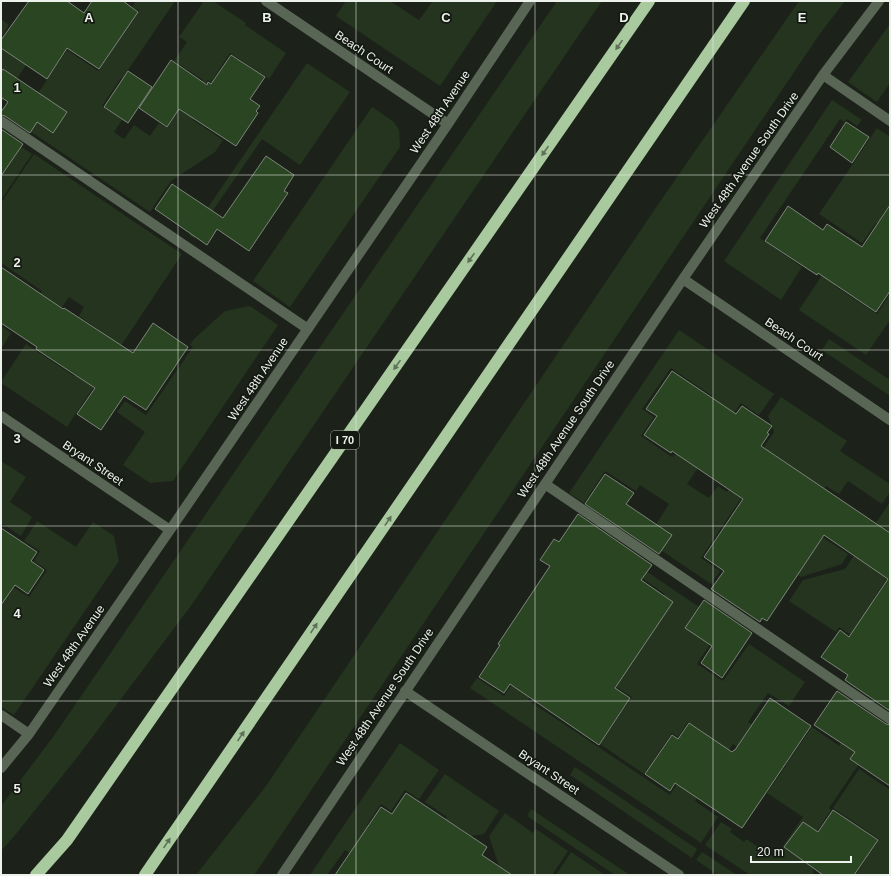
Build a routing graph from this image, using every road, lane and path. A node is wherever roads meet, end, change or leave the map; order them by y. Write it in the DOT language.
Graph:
graph roads {
  1 [pos="266,1"];
  2 [pos="530,1"];
  3 [pos="649,1"];
  4 [pos="744,1"];
  5 [pos="878,1"];
  6 [pos="823,75"];
  7 [pos="1,121"];
  8 [pos="890,121"];
  9 [pos="448,124"];
  10 [pos="683,279"];
  11 [pos="308,329"];
  12 [pos="1,416"];
  13 [pos="890,420"];
  14 [pos="545,484"];
  15 [pos="170,530"];
  16 [pos="405,691"];
  17 [pos="1,715"];
  18 [pos="890,719"];
  19 [pos="28,734"];
  20 [pos="1,768"];
  21 [pos="36,875"];
  22 [pos="145,875"];
  23 [pos="282,875"];
  24 [pos="679,875"];
  1 -- 9 [label="street, Beach Court"];
  2 -- 9 [label="street, West 48th Avenue"];
  3 -- 21 [label="highway, I 70, one-way"];
  22 -- 4 [label="highway, one-way"];
  5 -- 6 [label="street, West 48th Avenue South Drive"];
  6 -- 8 [label="street"];
  6 -- 10 [label="street, West 48th Avenue South Drive"];
  7 -- 11 [label="street"];
  9 -- 11 [label="street, West 48th Avenue"];
  10 -- 13 [label="street, Beach Court"];
  10 -- 14 [label="street, West 48th Avenue South Drive"];
  11 -- 15 [label="street, West 48th Avenue"];
  12 -- 15 [label="street, Bryant Street"];
  14 -- 16 [label="street, West 48th Avenue South Drive"];
  14 -- 18 [label="street"];
  15 -- 19 [label="street, West 48th Avenue"];
  16 -- 23 [label="street, West 48th Avenue South Drive"];
  16 -- 24 [label="street, Bryant Street"];
  17 -- 19 [label="street"];
  19 -- 20 [label="street, West 48th Avenue"];
}
